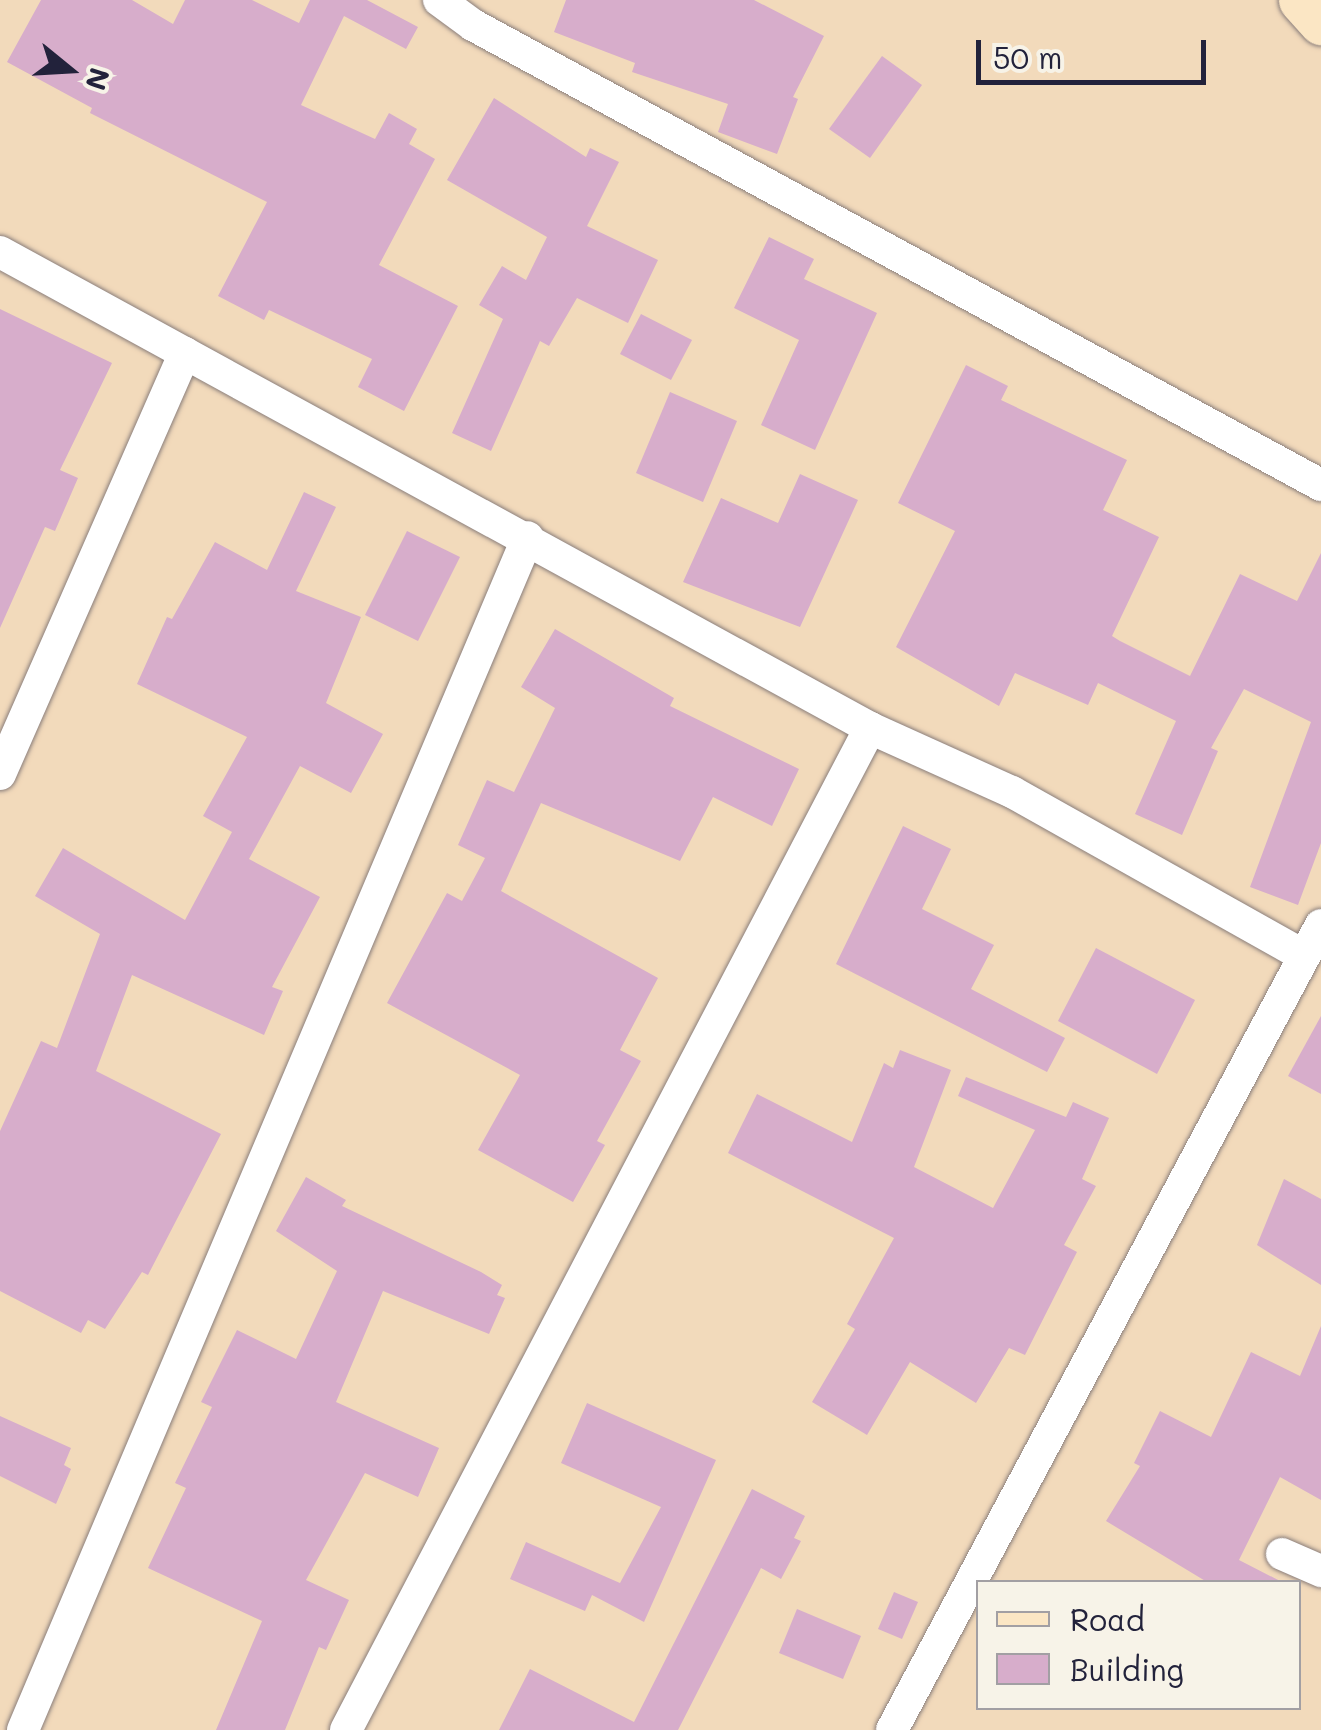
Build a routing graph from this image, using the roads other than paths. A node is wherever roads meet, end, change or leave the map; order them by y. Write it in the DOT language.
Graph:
graph roads {
  1 [pos="439,0"];
  2 [pos="1301,0"];
  3 [pos="1321,22"];
  4 [pos="0,252"];
  5 [pos="185,352"];
  6 [pos="1321,485"];
  7 [pos="528,537"];
  8 [pos="870,728"];
  9 [pos="0,774"];
  10 [pos="1321,925"];
  11 [pos="1304,956"];
  12 [pos="1282,1554"];
  13 [pos="1321,1571"];
  14 [pos="24,1730"];
  15 [pos="346,1730"];
  16 [pos="892,1730"];
  1 -- 6 [label="street"];
  2 -- 3 [label="main road"];
  4 -- 5 [label="street"];
  5 -- 7 [label="street"];
  5 -- 9 [label="street"];
  7 -- 8 [label="street"];
  7 -- 14 [label="street"];
  8 -- 11 [label="street"];
  8 -- 15 [label="street"];
  10 -- 11 [label="street"];
  11 -- 16 [label="street"];
  12 -- 13 [label="street"];
}
